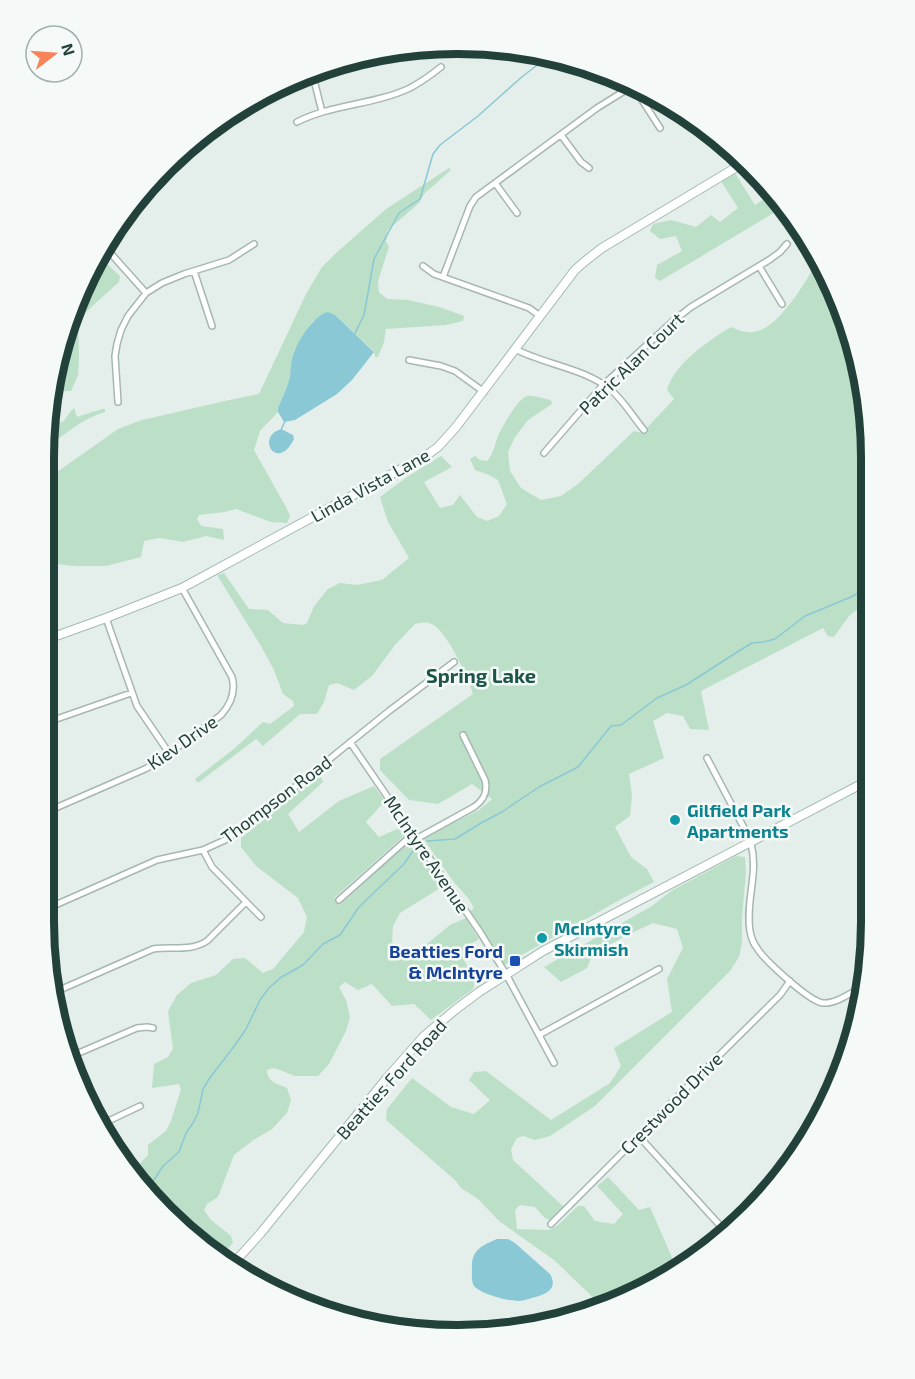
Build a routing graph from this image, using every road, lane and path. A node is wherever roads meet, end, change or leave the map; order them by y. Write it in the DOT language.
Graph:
graph roads {
  1 [pos="441,67"];
  2 [pos="314,81"];
  3 [pos="625,91"];
  4 [pos="641,99"];
  5 [pos="322,112"];
  6 [pos="297,122"];
  7 [pos="660,128"];
  8 [pos="561,135"];
  9 [pos="737,167"];
  10 [pos="589,168"];
  11 [pos="495,183"];
  12 [pos="517,213"];
  13 [pos="254,244"];
  14 [pos="787,244"];
  15 [pos="111,253"];
  16 [pos="423,266"];
  17 [pos="759,266"];
  18 [pos="194,271"];
  19 [pos="443,277"];
  20 [pos="146,293"];
  21 [pos="782,304"];
  22 [pos="540,316"];
  23 [pos="212,326"];
  24 [pos="516,349"];
  25 [pos="409,360"];
  26 [pos="603,385"];
  27 [pos="484,392"];
  28 [pos="118,402"];
  29 [pos="644,430"];
  30 [pos="544,453"];
  31 [pos="182,588"];
  32 [pos="106,618"];
  33 [pos="54,637"];
  34 [pos="454,662"];
  35 [pos="131,693"];
  36 [pos="54,720"];
  37 [pos="463,735"];
  38 [pos="350,742"];
  39 [pos="169,753"];
  40 [pos="707,758"];
  41 [pos="861,784"];
  42 [pos="54,809"];
  43 [pos="414,836"];
  44 [pos="750,842"];
  45 [pos="203,850"];
  46 [pos="339,900"];
  47 [pos="246,902"];
  48 [pos="54,906"];
  49 [pos="261,917"];
  50 [pos="658,969"];
  51 [pos="506,974"];
  52 [pos="790,981"];
  53 [pos="60,990"];
  54 [pos="855,990"];
  55 [pos="153,1028"];
  56 [pos="539,1035"];
  57 [pos="76,1054"];
  58 [pos="554,1063"];
  59 [pos="140,1106"];
  60 [pos="107,1122"];
  61 [pos="642,1136"];
  62 [pos="551,1224"];
  63 [pos="721,1227"];
  64 [pos="237,1259"];
  1 -- 5 [label="street"];
  2 -- 5 [label="street"];
  3 -- 8 [label="street"];
  4 -- 7 [label="street"];
  5 -- 6 [label="street"];
  8 -- 10 [label="street"];
  8 -- 11 [label="street"];
  9 -- 22 [label="street, Linda Vista Lane"];
  11 -- 12 [label="street"];
  11 -- 19 [label="street"];
  13 -- 18 [label="street"];
  14 -- 17 [label="street, Patric Alan Court"];
  15 -- 20 [label="street"];
  16 -- 19 [label="street"];
  17 -- 21 [label="street"];
  17 -- 26 [label="street, Patric Alan Court"];
  18 -- 20 [label="street"];
  18 -- 23 [label="street"];
  19 -- 22 [label="street"];
  20 -- 28 [label="street"];
  22 -- 24 [label="street, Linda Vista Lane"];
  24 -- 26 [label="street"];
  24 -- 27 [label="street, Linda Vista Lane"];
  25 -- 27 [label="street"];
  26 -- 29 [label="street"];
  26 -- 30 [label="street, Patric Alan Court"];
  27 -- 31 [label="street, Linda Vista Lane"];
  31 -- 32 [label="street, Linda Vista Lane"];
  31 -- 39 [label="street, Kiev Drive"];
  32 -- 33 [label="street, Linda Vista Lane"];
  32 -- 35 [label="street"];
  34 -- 38 [label="street, Thompson Road"];
  35 -- 36 [label="street"];
  35 -- 39 [label="street"];
  37 -- 43 [label="street"];
  38 -- 43 [label="street, McIntyre Avenue"];
  38 -- 45 [label="street, Thompson Road"];
  39 -- 42 [label="street, Kiev Drive"];
  40 -- 44 [label="street"];
  41 -- 44 [label="street, Beatties Ford Road"];
  43 -- 46 [label="street"];
  43 -- 51 [label="street, McIntyre Avenue"];
  44 -- 51 [label="street, Beatties Ford Road"];
  44 -- 52 [label="street"];
  45 -- 47 [label="street"];
  45 -- 48 [label="street, Thompson Road"];
  47 -- 49 [label="street"];
  47 -- 53 [label="street"];
  50 -- 56 [label="street"];
  51 -- 56 [label="street, McIntyre Avenue"];
  51 -- 64 [label="street, Beatties Ford Road"];
  52 -- 54 [label="street"];
  52 -- 61 [label="street, Crestwood Drive"];
  55 -- 57 [label="street"];
  56 -- 58 [label="street, McIntyre Avenue"];
  59 -- 60 [label="street"];
  61 -- 62 [label="street, Crestwood Drive"];
  61 -- 63 [label="street"];
}
